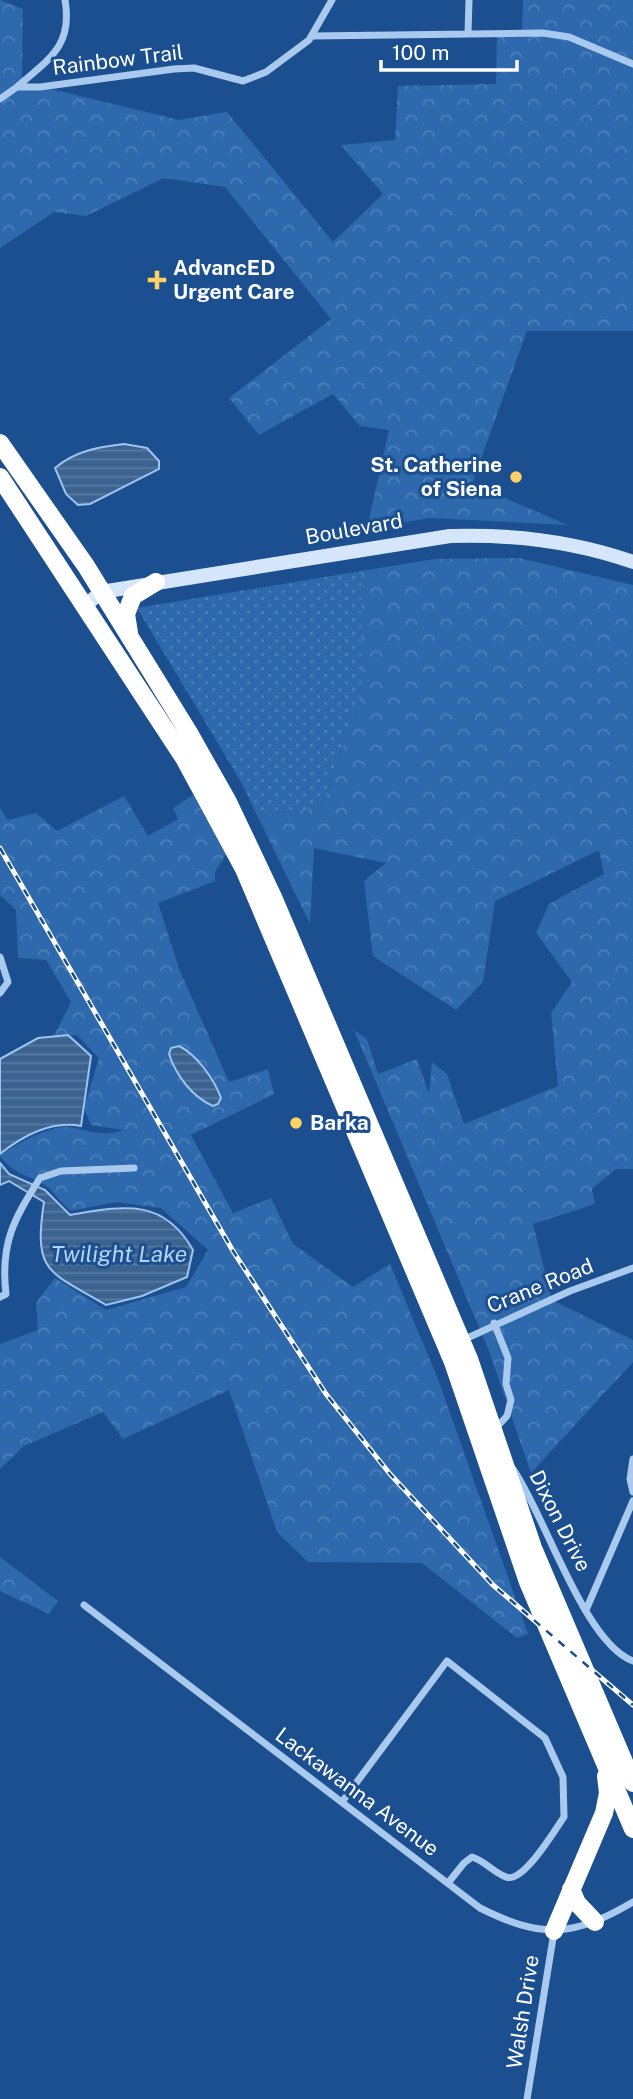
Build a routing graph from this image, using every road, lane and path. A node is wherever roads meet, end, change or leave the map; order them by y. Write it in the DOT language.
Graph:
graph roads {
  1 [pos="65,0"];
  2 [pos="332,0"];
  3 [pos="469,0"];
  4 [pos="468,34"];
  5 [pos="312,36"];
  6 [pos="633,64"];
  7 [pos="17,87"];
  8 [pos="0,99"];
  9 [pos="0,443"];
  10 [pos="0,477"];
  11 [pos="633,562"];
  12 [pos="156,582"];
  13 [pos="101,592"];
  14 [pos="86,605"];
  15 [pos="129,636"];
  16 [pos="0,957"];
  17 [pos="2,992"];
  18 [pos="134,1168"];
  19 [pos="633,1268"];
  20 [pos="0,1297"];
  21 [pos="494,1323"];
  22 [pos="462,1341"];
  23 [pos="494,1430"];
  24 [pos="500,1450"];
  25 [pos="633,1459"];
  26 [pos="633,1492"];
  27 [pos="633,1501"];
  28 [pos="84,1605"];
  29 [pos="586,1610"];
  30 [pos="633,1661"];
  31 [pos="604,1762"];
  32 [pos="633,1783"];
  33 [pos="342,1802"];
  34 [pos="633,1829"];
  35 [pos="448,1883"];
  36 [pos="571,1889"];
  37 [pos="633,1902"];
  38 [pos="595,1922"];
  39 [pos="554,1931"];
  40 [pos="527,2099"];
  1 -- 7 [label="street"];
  2 -- 5 [label="street, Rainbow Trail"];
  3 -- 4 [label="street"];
  4 -- 5 [label="street"];
  4 -- 6 [label="street"];
  5 -- 7 [label="street, Rainbow Trail"];
  7 -- 8 [label="street"];
  9 -- 13 [label="highway"];
  10 -- 14 [label="highway"];
  11 -- 12 [label="main road, Boulevard"];
  12 -- 13 [label="main road, Boulevard"];
  12 -- 15 [label="highway"];
  13 -- 14 [label="main road"];
  13 -- 15 [label="highway"];
  14 -- 31 [label="highway"];
  15 -- 22 [label="highway"];
  16 -- 17 [label="street"];
  18 -- 20 [label="street"];
  19 -- 21 [label="street, Crane Road"];
  21 -- 22 [label="street, Crane Road"];
  21 -- 23 [label="street"];
  22 -- 23 [label="highway"];
  23 -- 24 [label="highway"];
  24 -- 29 [label="street, Dixon Drive"];
  24 -- 32 [label="highway"];
  25 -- 26 [label="street"];
  27 -- 29 [label="street"];
  28 -- 33 [label="street, Lackawanna Avenue"];
  29 -- 30 [label="street, Dixon Drive"];
  31 -- 34 [label="highway"];
  31 -- 36 [label="highway"];
  33 -- 35 [label="street, Lackawanna Avenue"];
  33 -- 35 [label="street"];
  35 -- 39 [label="street, Lackawanna Avenue"];
  36 -- 38 [label="highway"];
  36 -- 39 [label="highway"];
  37 -- 38 [label="street, Lackawanna Avenue"];
  38 -- 39 [label="street, Lackawanna Avenue"];
  39 -- 40 [label="street, Walsh Drive"];
}
